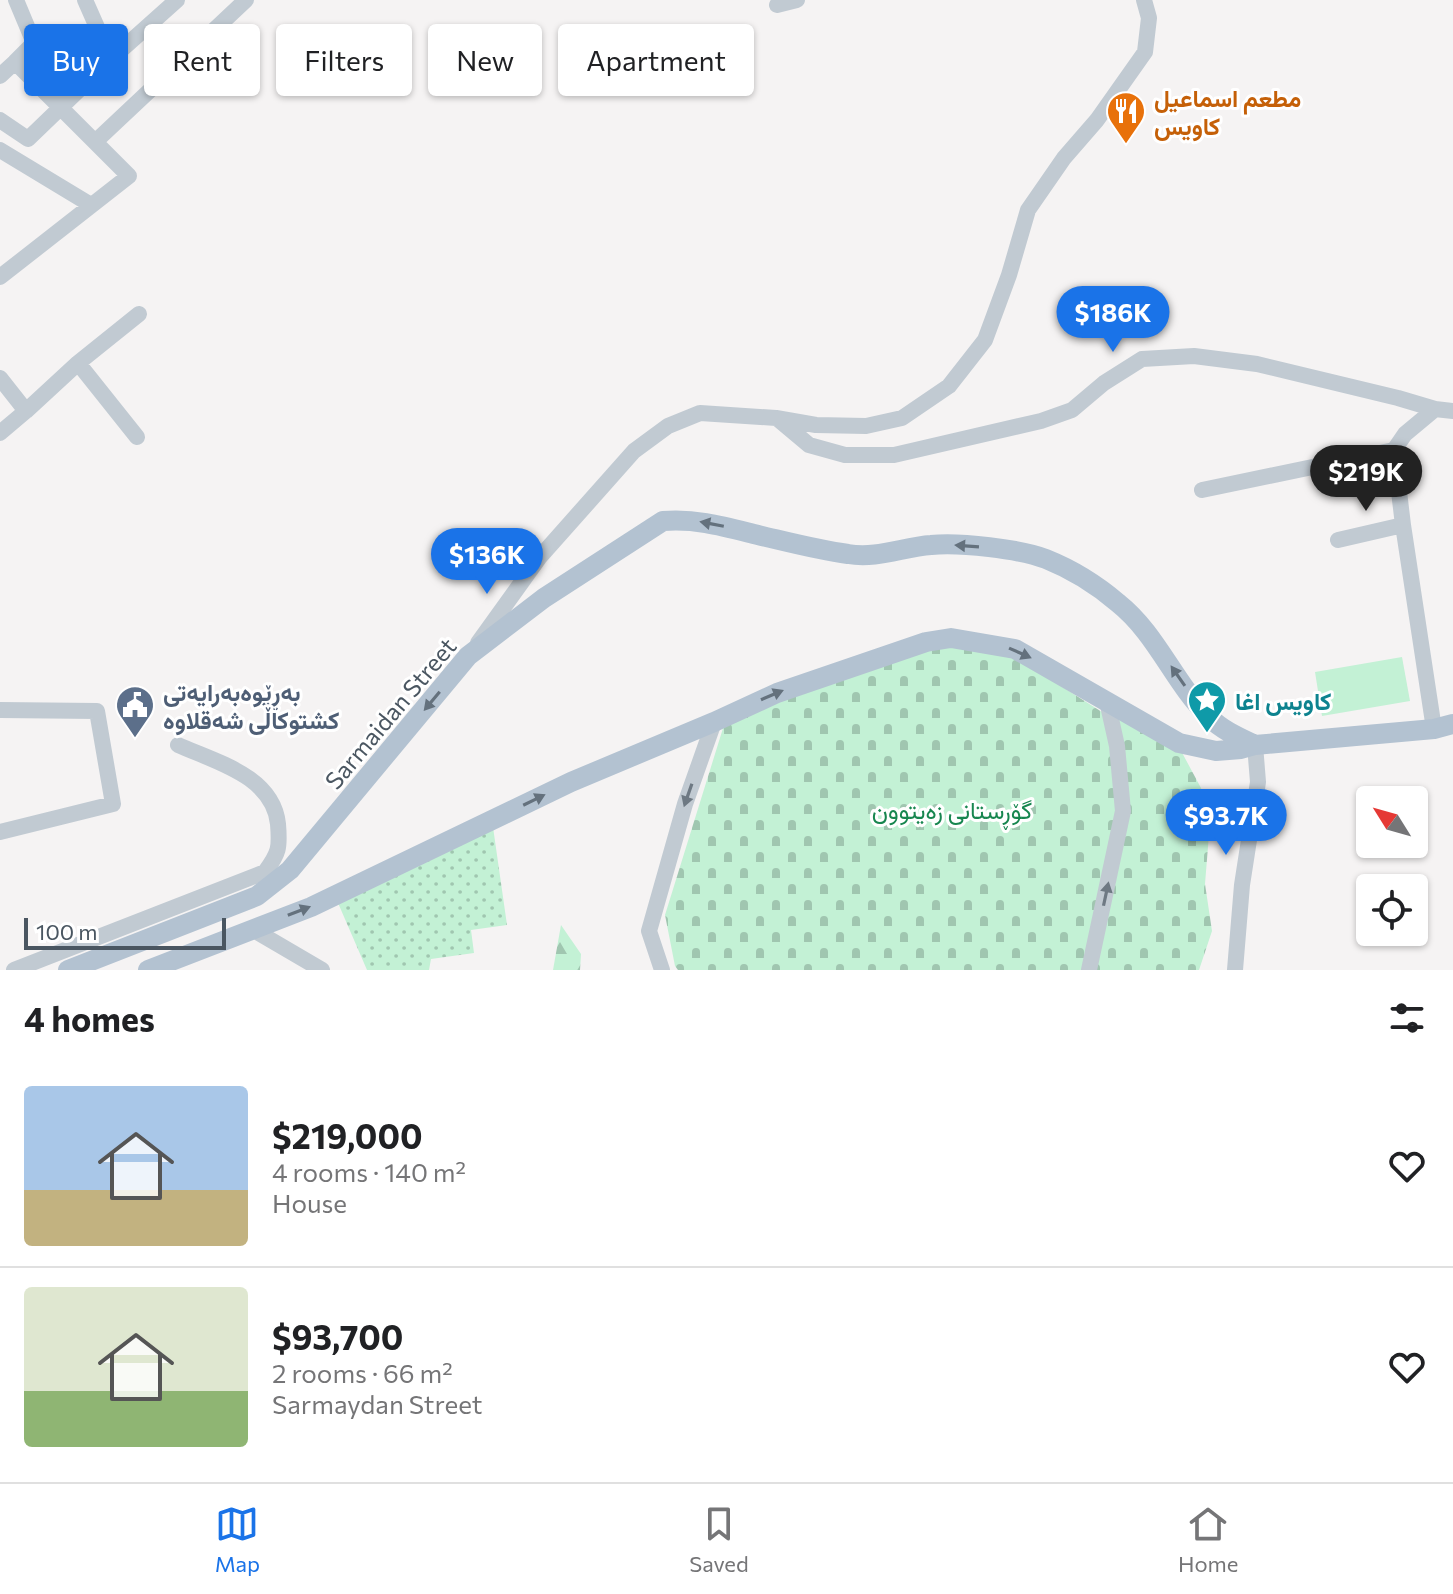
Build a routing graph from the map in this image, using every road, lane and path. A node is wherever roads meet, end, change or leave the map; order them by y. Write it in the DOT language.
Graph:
graph roads {
  1 [pos="16,0"];
  2 [pos="85,0"];
  3 [pos="177,0"];
  4 [pos="246,0"];
  5 [pos="797,0"];
  6 [pos="1144,0"];
  7 [pos="777,5"];
  8 [pos="96,24"];
  9 [pos="128,44"];
  10 [pos="15,62"];
  11 [pos="0,76"];
  12 [pos="72,96"];
  13 [pos="60,108"];
  14 [pos="0,120"];
  15 [pos="96,141"];
  16 [pos="0,150"];
  17 [pos="91,205"];
  18 [pos="0,277"];
  19 [pos="139,314"];
  20 [pos="78,363"];
  21 [pos="0,378"];
  22 [pos="1435,409"];
  23 [pos="26,411"];
  24 [pos="1453,411"];
  25 [pos="776,418"];
  26 [pos="0,433"];
  27 [pos="137,437"];
  28 [pos="1394,450"];
  29 [pos="1202,490"];
  30 [pos="1403,525"];
  31 [pos="1338,540"];
  32 [pos="539,558"];
  33 [pos="544,598"];
  34 [pos="468,656"];
  35 [pos="1107,701"];
  36 [pos="0,710"];
  37 [pos="714,722"];
  38 [pos="1217,725"];
  39 [pos="1444,727"];
  40 [pos="178,745"];
  41 [pos="1255,745"];
  42 [pos="1208,749"];
  43 [pos="0,832"];
  44 [pos="252,929"];
  45 [pos="14,970"];
  46 [pos="68,970"];
  47 [pos="148,970"];
  48 [pos="322,970"];
  49 [pos="662,970"];
  50 [pos="1089,970"];
  51 [pos="1235,970"];
  1 -- 10 [label="street"];
  2 -- 8 [label="street"];
  3 -- 9 [label="street"];
  4 -- 15 [label="street"];
  5 -- 7 [label="street"];
  6 -- 25 [label="street"];
  10 -- 11 [label="street"];
  10 -- 13 [label="street"];
  12 -- 13 [label="street"];
  13 -- 14 [label="street"];
  13 -- 15 [label="street"];
  15 -- 17 [label="street"];
  16 -- 17 [label="street"];
  17 -- 18 [label="street"];
  19 -- 20 [label="street"];
  20 -- 23 [label="street"];
  20 -- 27 [label="street"];
  21 -- 23 [label="street"];
  22 -- 24 [label="street"];
  22 -- 25 [label="street"];
  22 -- 28 [label="street"];
  23 -- 26 [label="street"];
  25 -- 32 [label="street"];
  28 -- 29 [label="street"];
  28 -- 30 [label="street"];
  30 -- 31 [label="street"];
  30 -- 39 [label="street"];
  32 -- 33 [label="street"];
  32 -- 34 [label="street"];
  33 -- 34 [label="main road, Sarmaidan Street"];
  38 -- 33 [label="main road, Sarmaidan Street, one-way"];
  34 -- 46 [label="main road, Sarmaidan Street, one-way"];
  37 -- 35 [label="main road, one-way"];
  35 -- 42 [label="main road"];
  50 -- 35 [label="street, one-way"];
  36 -- 43 [label="street"];
  44 -- 37 [label="main road, one-way"];
  37 -- 49 [label="street, one-way"];
  38 -- 41 [label="main road, Sarmaidan Street"];
  38 -- 42 [label="main road"];
  39 -- 41 [label="main road"];
  40 -- 45 [label="street"];
  41 -- 42 [label="main road"];
  41 -- 51 [label="street"];
  44 -- 47 [label="main road"];
  44 -- 48 [label="street"];
}
